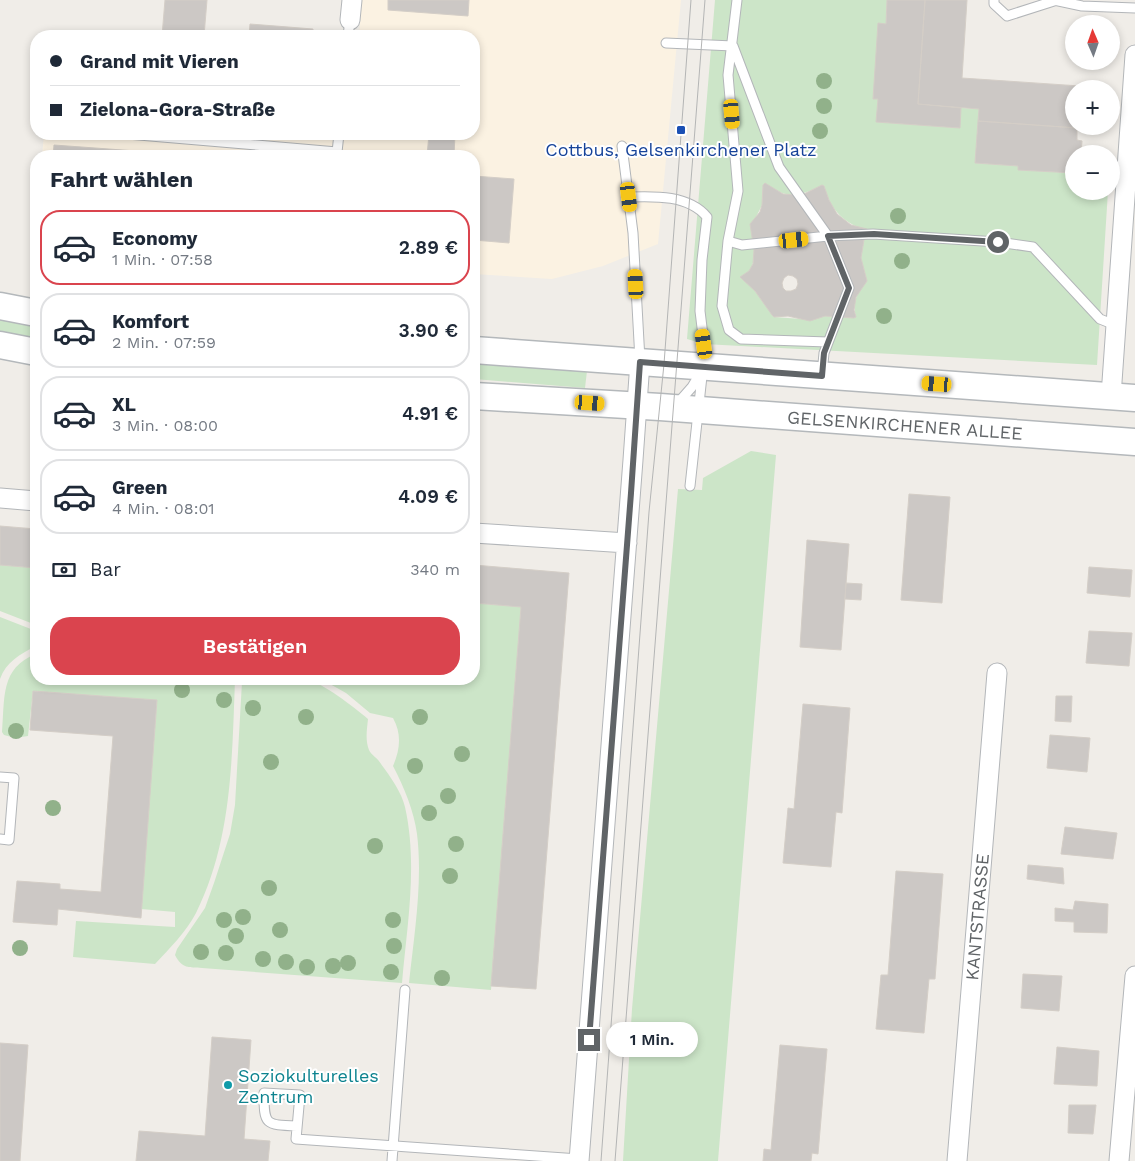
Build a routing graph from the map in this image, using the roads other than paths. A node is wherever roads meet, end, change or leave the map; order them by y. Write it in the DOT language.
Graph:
graph roads {
  1 [pos="352,0"];
  2 [pos="737,0"];
  3 [pos="994,0"];
  4 [pos="1054,0"];
  5 [pos="1135,8"];
  6 [pos="349,28"];
  7 [pos="666,43"];
  8 [pos="733,46"];
  9 [pos="1135,55"];
  10 [pos="197,140"];
  11 [pos="622,146"];
  12 [pos="314,150"];
  13 [pos="629,197"];
  14 [pos="828,236"];
  15 [pos="728,241"];
  16 [pos="0,306"];
  17 [pos="30,312"];
  18 [pos="1116,325"];
  19 [pos="828,342"];
  20 [pos="0,345"];
  21 [pos="480,350"];
  22 [pos="30,351"];
  23 [pos="640,362"];
  24 [pos="703,367"];
  25 [pos="822,376"];
  26 [pos="480,396"];
  27 [pos="1123,397"];
  28 [pos="637,406"];
  29 [pos="686,409"];
  30 [pos="1135,442"];
  31 [pos="690,486"];
  32 [pos="0,498"];
  33 [pos="30,500"];
  34 [pos="480,533"];
  35 [pos="627,543"];
  36 [pos="997,673"];
  37 [pos="0,777"];
  38 [pos="0,839"];
  39 [pos="1135,976"];
  40 [pos="405,990"];
  41 [pos="297,1126"];
  42 [pos="393,1146"];
  43 [pos="579,1160"];
  44 [pos="392,1161"];
  45 [pos="957,1161"];
  46 [pos="1119,1161"];
  1 -- 6 [label="street"];
  2 -- 8 [label="lane"];
  3 -- 4 [label="lane"];
  4 -- 5 [label="lane"];
  7 -- 8 [label="lane"];
  8 -- 14 [label="lane"];
  8 -- 15 [label="lane"];
  9 -- 18 [label="street"];
  10 -- 12 [label="lane"];
  11 -- 13 [label="lane"];
  13 -- 23 [label="lane"];
  13 -- 24 [label="lane"];
  14 -- 15 [label="lane"];
  14 -- 18 [label="lane"];
  14 -- 19 [label="lane"];
  15 -- 19 [label="lane"];
  16 -- 17 [label="main road"];
  18 -- 27 [label="street"];
  19 -- 25 [label="lane"];
  20 -- 22 [label="main road"];
  21 -- 23 [label="main road"];
  23 -- 24 [label="main road"];
  23 -- 28 [label="street"];
  24 -- 25 [label="main road"];
  24 -- 29 [label="lane"];
  24 -- 29 [label="lane"];
  25 -- 27 [label="main road"];
  26 -- 28 [label="main road, GELSENKIRCHENER ALLEE"];
  28 -- 29 [label="main road, GELSENKIRCHENER ALLEE"];
  28 -- 35 [label="street"];
  29 -- 30 [label="main road, GELSENKIRCHENER ALLEE"];
  29 -- 31 [label="lane"];
  32 -- 33 [label="street"];
  34 -- 35 [label="street"];
  35 -- 43 [label="street"];
  36 -- 45 [label="street, KANTSTRASSE"];
  37 -- 38 [label="lane"];
  39 -- 46 [label="street"];
  40 -- 42 [label="lane"];
  41 -- 41 [label="lane"];
  41 -- 42 [label="lane"];
  42 -- 43 [label="lane"];
  42 -- 44 [label="lane"];
}
